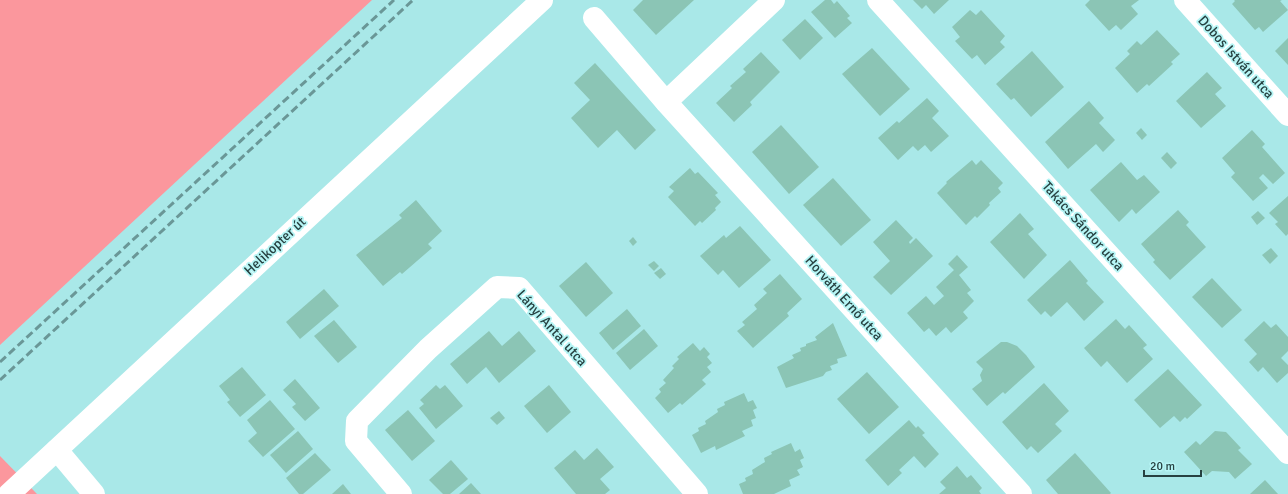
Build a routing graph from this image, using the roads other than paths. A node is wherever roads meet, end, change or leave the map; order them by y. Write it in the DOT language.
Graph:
graph roads {
  1 [pos="542,0"];
  2 [pos="774,0"];
  3 [pos="878,0"];
  4 [pos="1185,0"];
  5 [pos="594,18"];
  6 [pos="666,102"];
  7 [pos="1288,114"];
  8 [pos="57,450"];
  9 [pos="1288,453"];
  10 [pos="9,494"];
  11 [pos="94,494"];
  12 [pos="401,494"];
  13 [pos="697,494"];
  14 [pos="1022,494"];
  1 -- 8 [label="street, Helikopter út"];
  2 -- 6 [label="street"];
  3 -- 9 [label="street, Takács Sándor utca"];
  4 -- 7 [label="street, Dobos István utca"];
  5 -- 6 [label="street, Horváth Ernő utca"];
  6 -- 14 [label="street, Horváth Ernő utca"];
  8 -- 10 [label="street, Helikopter út"];
  8 -- 11 [label="street"];
  12 -- 13 [label="street, Lányi Antal utca"];
}
